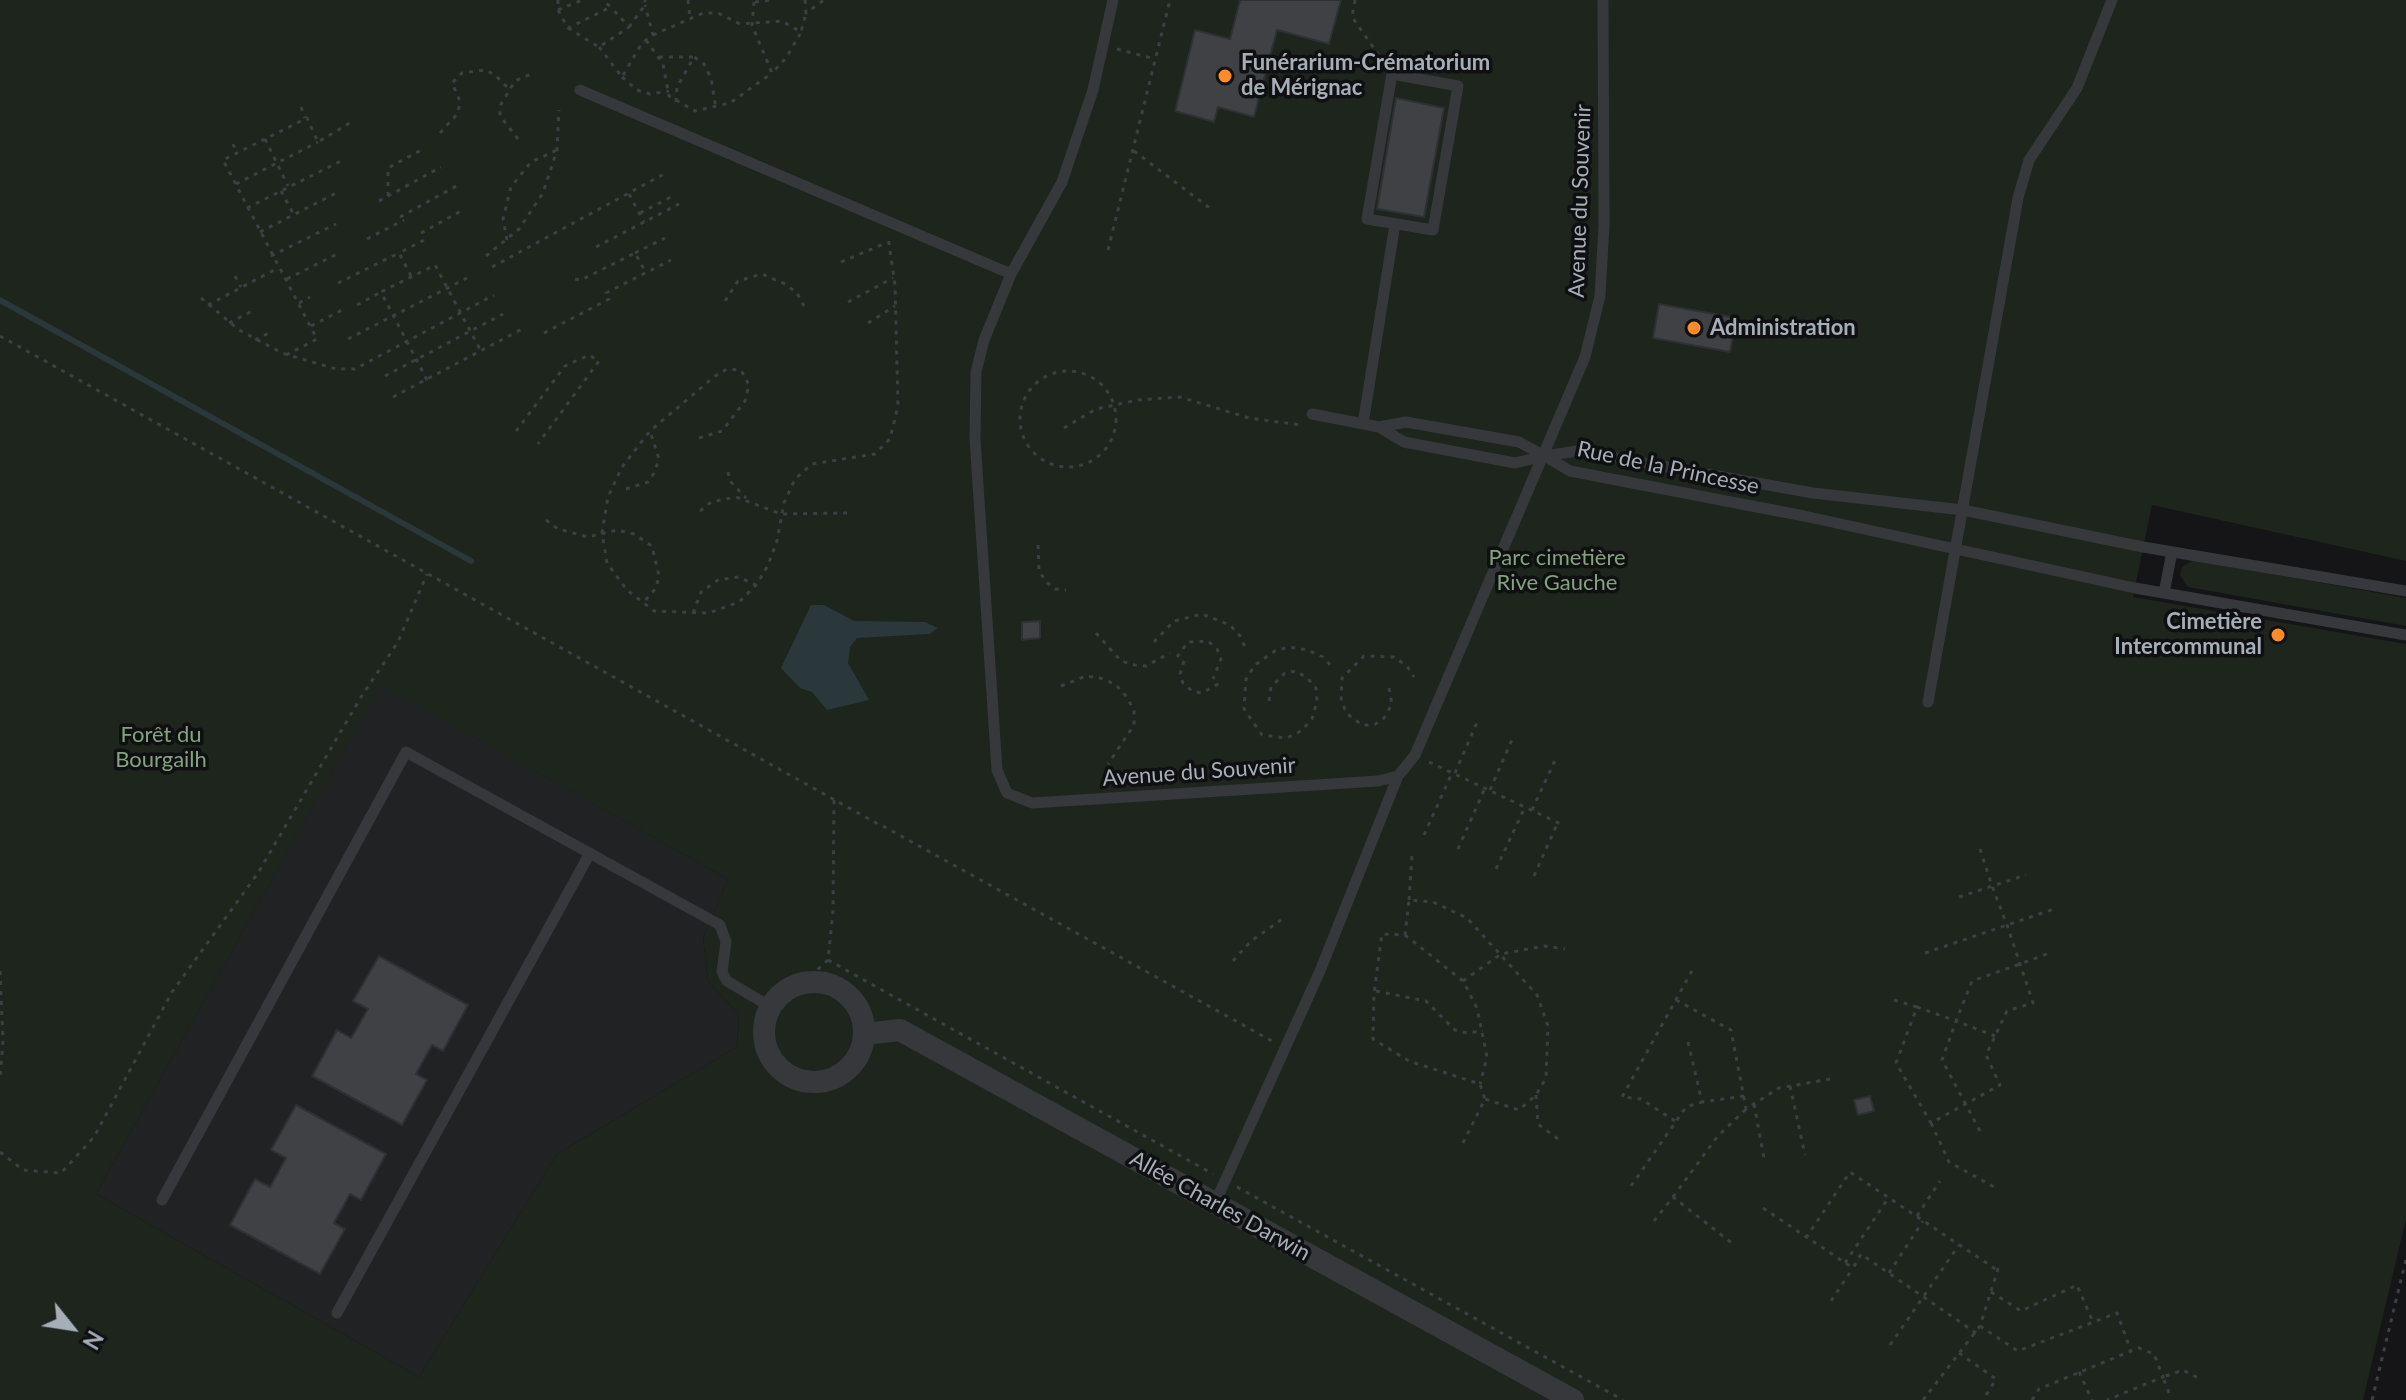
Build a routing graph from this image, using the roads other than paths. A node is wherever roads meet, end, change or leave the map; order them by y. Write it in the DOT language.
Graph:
graph roads {
  1 [pos="1113,0"];
  2 [pos="1603,0"];
  3 [pos="2112,0"];
  4 [pos="580,90"];
  5 [pos="1395,224"];
  6 [pos="1011,274"];
  7 [pos="1312,414"];
  8 [pos="1363,424"];
  9 [pos="1379,427"];
  10 [pos="1545,456"];
  11 [pos="1963,510"];
  12 [pos="1956,551"];
  13 [pos="2172,552"];
  14 [pos="2406,591"];
  15 [pos="2164,593"];
  16 [pos="2406,635"];
  17 [pos="1928,702"];
  18 [pos="1398,776"];
  19 [pos="590,853"];
  20 [pos="771,1007"];
  21 [pos="864,1034"];
  22 [pos="162,1200"];
  23 [pos="1215,1203"];
  24 [pos="337,1313"];
  25 [pos="1573,1400"];
  1 -- 6 [label="lane, Avenue du Souvenir"];
  2 -- 10 [label="lane, Avenue du Souvenir"];
  3 -- 11 [label="lane"];
  4 -- 6 [label="lane"];
  5 -- 5 [label="lane"];
  5 -- 8 [label="lane"];
  6 -- 18 [label="lane, Avenue du Souvenir"];
  7 -- 8 [label="lane"];
  8 -- 9 [label="lane"];
  9 -- 10 [label="lane"];
  9 -- 10 [label="lane"];
  10 -- 11 [label="lane, Rue de la Princesse"];
  10 -- 12 [label="lane, Rue de la Princesse"];
  10 -- 18 [label="lane, Avenue du Souvenir"];
  11 -- 12 [label="lane"];
  11 -- 13 [label="lane, Rue de la Princesse"];
  12 -- 15 [label="lane, Rue de la Princesse"];
  12 -- 17 [label="lane"];
  13 -- 14 [label="lane, Rue de la Princesse"];
  13 -- 15 [label="lane"];
  15 -- 16 [label="lane, Rue de la Princesse"];
  18 -- 23 [label="lane"];
  19 -- 20 [label="lane"];
  19 -- 22 [label="lane"];
  19 -- 24 [label="lane"];
  20 -- 21 [label="street"];
  20 -- 21 [label="street"];
  21 -- 23 [label="street, Allée Charles Darwin"];
  23 -- 25 [label="street, Allée Charles Darwin"];
}
